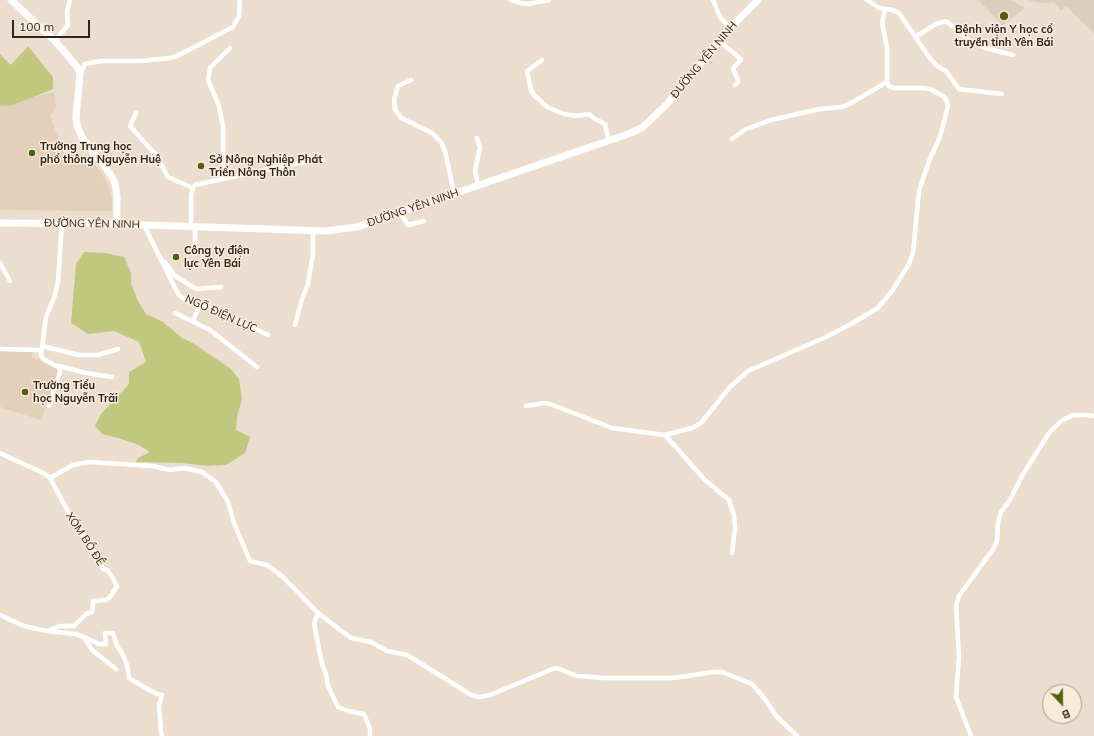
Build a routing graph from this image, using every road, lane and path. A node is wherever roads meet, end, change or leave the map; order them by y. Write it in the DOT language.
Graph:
graph roads {
  1 [pos="11,0"];
  2 [pos="70,0"];
  3 [pos="240,0"];
  4 [pos="511,0"];
  5 [pos="549,0"];
  6 [pos="713,0"];
  7 [pos="758,0"];
  8 [pos="867,0"];
  9 [pos="885,9"];
  10 [pos="730,28"];
  11 [pos="915,37"];
  12 [pos="55,41"];
  13 [pos="719,41"];
  14 [pos="230,48"];
  15 [pos="1014,55"];
  16 [pos="542,60"];
  17 [pos="80,74"];
  18 [pos="411,80"];
  19 [pos="887,82"];
  20 [pos="735,85"];
  21 [pos="1002,94"];
  22 [pos="136,113"];
  23 [pos="477,138"];
  24 [pos="732,139"];
  25 [pos="609,141"];
  26 [pos="323,160"];
  27 [pos="223,179"];
  28 [pos="478,186"];
  29 [pos="193,188"];
  30 [pos="454,193"];
  31 [pos="400,212"];
  32 [pos="424,221"];
  33 [pos="0,222"];
  34 [pos="62,224"];
  35 [pos="117,224"];
  36 [pos="144,226"];
  37 [pos="193,227"];
  38 [pos="313,231"];
  39 [pos="195,253"];
  40 [pos="158,254"];
  41 [pos="0,263"];
  42 [pos="10,281"];
  43 [pos="221,288"];
  44 [pos="200,304"];
  45 [pos="175,314"];
  46 [pos="193,321"];
  47 [pos="295,325"];
  48 [pos="268,335"];
  49 [pos="42,348"];
  50 [pos="0,349"];
  51 [pos="118,349"];
  52 [pos="59,366"];
  53 [pos="256,368"];
  54 [pos="112,377"];
  55 [pos="49,406"];
  56 [pos="526,406"];
  57 [pos="1094,416"];
  58 [pos="665,435"];
  59 [pos="0,453"];
  60 [pos="50,478"];
  61 [pos="732,553"];
  62 [pos="318,612"];
  63 [pos="0,615"];
  64 [pos="47,632"];
  65 [pos="84,637"];
  66 [pos="116,669"];
  67 [pos="162,736"];
  68 [pos="370,736"];
  69 [pos="798,736"];
  70 [pos="971,736"];
  1 -- 12 [label="main road"];
  2 -- 12 [label="street"];
  3 -- 17 [label="street"];
  4 -- 5 [label="street"];
  6 -- 10 [label="street"];
  7 -- 10 [label="main road, ĐƯỜNG YÊN NINH"];
  8 -- 9 [label="street"];
  9 -- 11 [label="street"];
  9 -- 19 [label="street"];
  10 -- 13 [label="main road, ĐƯỜNG YÊN NINH"];
  11 -- 15 [label="street"];
  11 -- 21 [label="street"];
  12 -- 17 [label="main road"];
  13 -- 20 [label="street"];
  13 -- 25 [label="main road, ĐƯỜNG YÊN NINH"];
  14 -- 27 [label="street"];
  16 -- 25 [label="street"];
  17 -- 35 [label="main road"];
  18 -- 30 [label="street"];
  19 -- 24 [label="street"];
  19 -- 58 [label="street"];
  22 -- 29 [label="street"];
  23 -- 28 [label="street"];
  25 -- 28 [label="main road, ĐƯỜNG YÊN NINH"];
  26 -- 27 [label="street"];
  27 -- 29 [label="street"];
  28 -- 30 [label="main road, ĐƯỜNG YÊN NINH"];
  29 -- 37 [label="street"];
  30 -- 31 [label="main road, ĐƯỜNG YÊN NINH"];
  31 -- 32 [label="street"];
  31 -- 38 [label="main road, ĐƯỜNG YÊN NINH"];
  33 -- 34 [label="main road, ĐƯỜNG YÊN NINH"];
  34 -- 35 [label="main road, ĐƯỜNG YÊN NINH"];
  34 -- 49 [label="street"];
  35 -- 36 [label="main road, ĐƯỜNG YÊN NINH"];
  36 -- 37 [label="main road, ĐƯỜNG YÊN NINH"];
  36 -- 40 [label="street, NGÕ ĐIỆN LỰC"];
  37 -- 38 [label="main road, ĐƯỜNG YÊN NINH"];
  37 -- 39 [label="street"];
  38 -- 47 [label="street"];
  40 -- 43 [label="street"];
  40 -- 44 [label="street, NGÕ ĐIỆN LỰC"];
  41 -- 42 [label="street"];
  44 -- 46 [label="street"];
  44 -- 48 [label="street, NGÕ ĐIỆN LỰC"];
  45 -- 46 [label="street"];
  46 -- 53 [label="street"];
  49 -- 50 [label="street"];
  49 -- 51 [label="street"];
  49 -- 52 [label="street"];
  52 -- 54 [label="street"];
  52 -- 55 [label="street"];
  56 -- 58 [label="street"];
  57 -- 70 [label="street"];
  58 -- 61 [label="street"];
  59 -- 60 [label="street"];
  60 -- 62 [label="street"];
  60 -- 64 [label="street, XÓM BỒ ĐỀ"];
  62 -- 68 [label="street"];
  62 -- 69 [label="street"];
  63 -- 64 [label="street"];
  64 -- 65 [label="street"];
  65 -- 66 [label="street"];
  65 -- 67 [label="street"];
}
